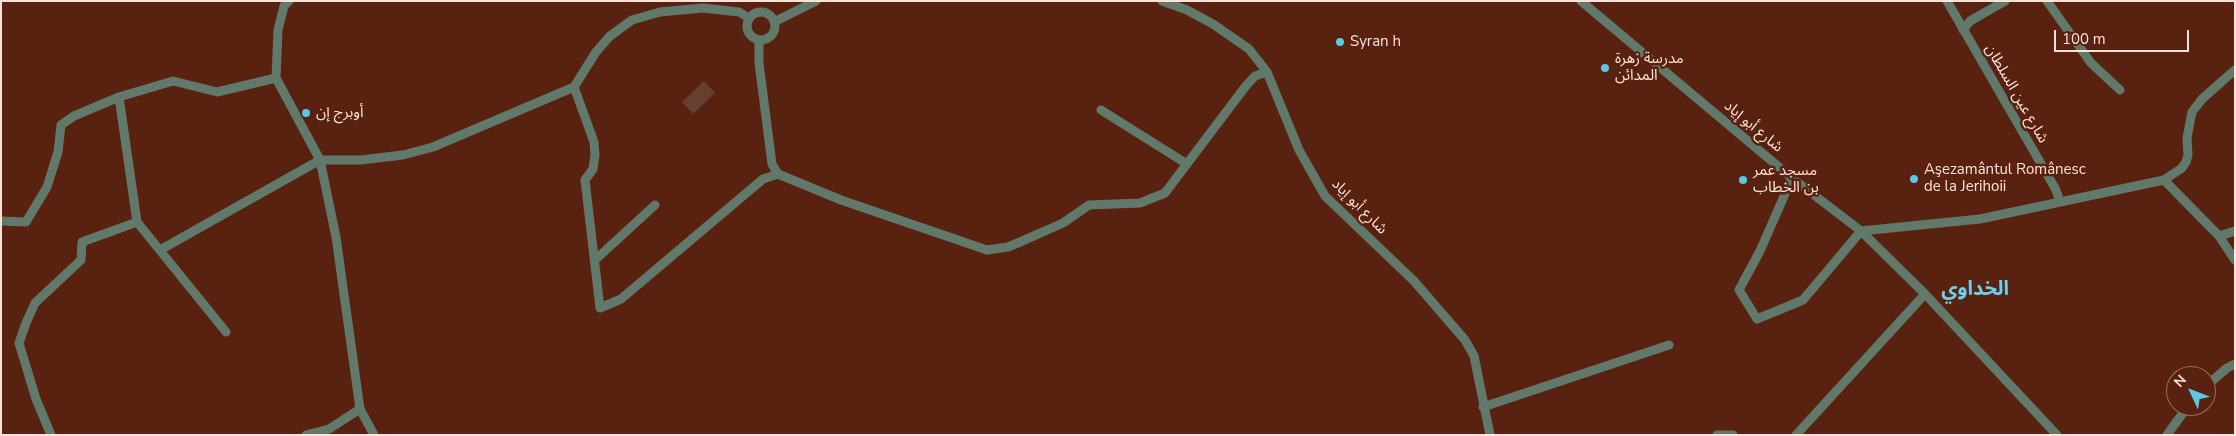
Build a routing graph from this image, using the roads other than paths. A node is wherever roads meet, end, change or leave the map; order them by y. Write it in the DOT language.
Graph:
graph roads {
  1 [pos="289,1"];
  2 [pos="816,1"];
  3 [pos="1162,1"];
  4 [pos="1581,1"];
  5 [pos="1947,1"];
  6 [pos="2005,1"];
  7 [pos="2047,1"];
  8 [pos="750,18"];
  9 [pos="774,22"];
  10 [pos="1963,30"];
  11 [pos="759,40"];
  12 [pos="2235,70"];
  13 [pos="1267,72"];
  14 [pos="276,78"];
  15 [pos="574,87"];
  16 [pos="2120,90"];
  17 [pos="119,97"];
  18 [pos="1101,110"];
  19 [pos="320,160"];
  20 [pos="1186,164"];
  21 [pos="778,174"];
  22 [pos="1792,178"];
  23 [pos="2164,180"];
  24 [pos="2060,201"];
  25 [pos="655,205"];
  26 [pos="1,221"];
  27 [pos="137,222"];
  28 [pos="1861,231"];
  29 [pos="2235,231"];
  30 [pos="2218,236"];
  31 [pos="160,250"];
  32 [pos="594,260"];
  33 [pos="2235,260"];
  34 [pos="1925,294"];
  35 [pos="226,332"];
  36 [pos="1668,344"];
  37 [pos="2235,364"];
  38 [pos="2216,377"];
  39 [pos="1483,407"];
  40 [pos="360,409"];
  41 [pos="2181,416"];
  42 [pos="51,435"];
  43 [pos="306,435"];
  44 [pos="374,435"];
  45 [pos="1490,435"];
  46 [pos="1717,435"];
  47 [pos="1733,435"];
  48 [pos="1796,435"];
  49 [pos="2056,435"];
  50 [pos="2167,435"];
  1 -- 14 [label="street"];
  2 -- 9 [label="street"];
  3 -- 13 [label="street, شارع أبو إياد"];
  4 -- 22 [label="street, شارع أبو إياد"];
  5 -- 10 [label="street, شارع عين السلطان"];
  6 -- 10 [label="street"];
  7 -- 16 [label="street"];
  8 -- 9 [label="street"];
  8 -- 11 [label="street"];
  8 -- 15 [label="street"];
  9 -- 11 [label="street"];
  10 -- 24 [label="street, شارع عين السلطان"];
  11 -- 21 [label="street"];
  12 -- 23 [label="street"];
  13 -- 20 [label="street"];
  13 -- 39 [label="street, شارع أبو إياد"];
  14 -- 17 [label="street"];
  14 -- 19 [label="street"];
  15 -- 19 [label="street"];
  15 -- 32 [label="street"];
  17 -- 26 [label="street"];
  17 -- 27 [label="street"];
  18 -- 20 [label="street"];
  19 -- 31 [label="street"];
  19 -- 40 [label="street"];
  20 -- 21 [label="street"];
  21 -- 32 [label="street"];
  22 -- 28 [label="street, شارع أبو إياد"];
  22 -- 28 [label="street"];
  23 -- 24 [label="street"];
  23 -- 30 [label="street"];
  24 -- 28 [label="street"];
  25 -- 32 [label="street"];
  27 -- 31 [label="street"];
  27 -- 42 [label="street"];
  28 -- 34 [label="street, شارع أبو إياد"];
  29 -- 30 [label="street"];
  30 -- 33 [label="street"];
  31 -- 35 [label="street"];
  34 -- 48 [label="street"];
  34 -- 49 [label="street, شارع أبو إياد"];
  36 -- 39 [label="street"];
  37 -- 38 [label="street"];
  39 -- 45 [label="street, شارع أبو إياد"];
  40 -- 43 [label="street"];
  40 -- 44 [label="street"];
  41 -- 50 [label="street"];
  46 -- 47 [label="street"];
}
